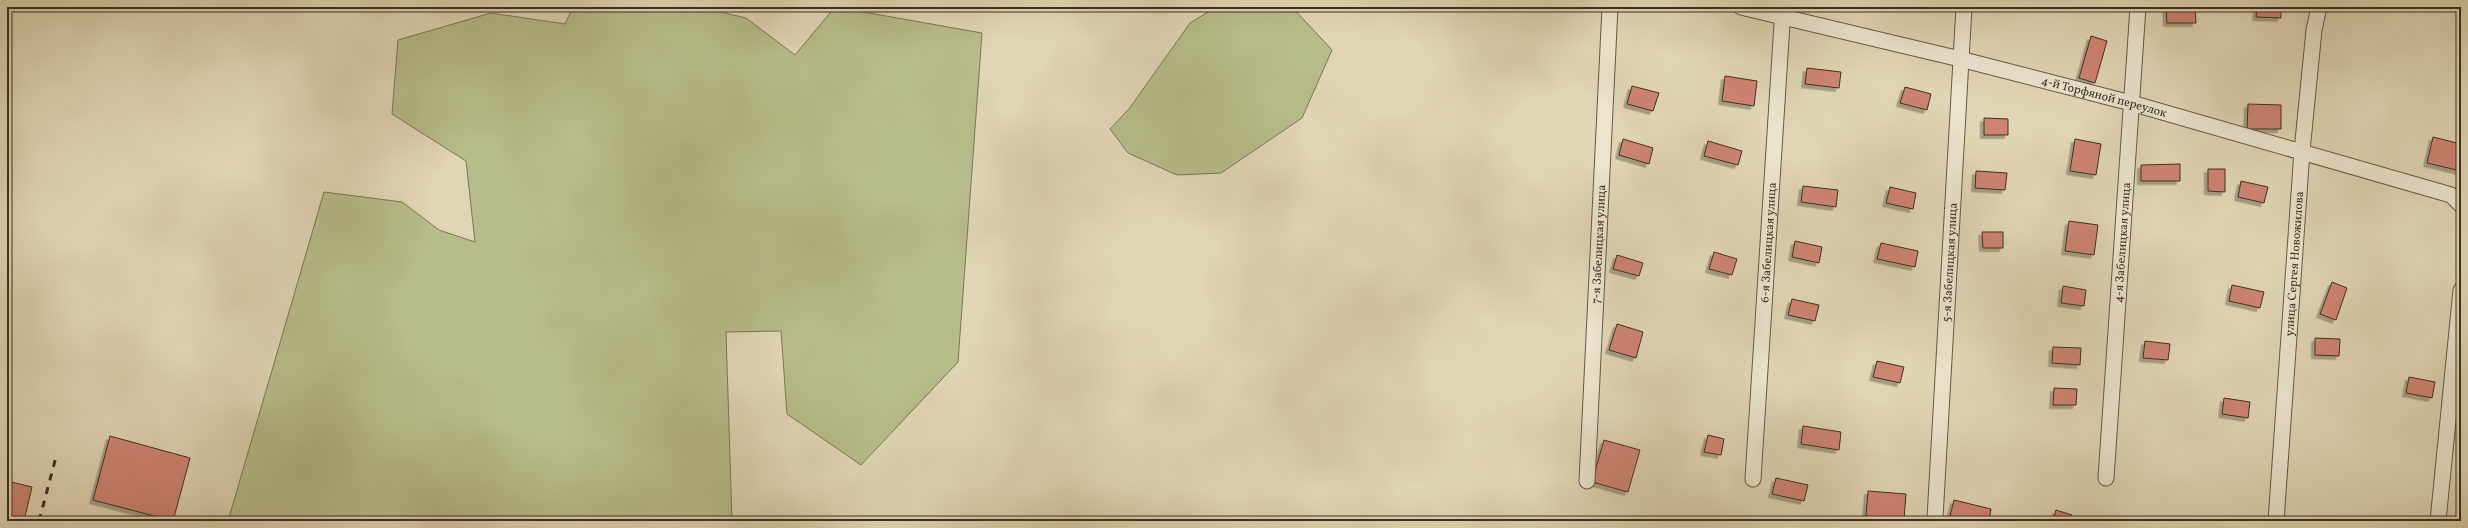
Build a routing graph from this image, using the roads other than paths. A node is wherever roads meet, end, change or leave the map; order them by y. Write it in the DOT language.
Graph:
graph roads {
  1 [pos="1610,7"];
  2 [pos="1740,7"];
  3 [pos="1964,7"];
  4 [pos="2138,7"];
  5 [pos="2319,7"];
  6 [pos="1782,12"];
  7 [pos="1960,59"];
  8 [pos="2131,103"];
  9 [pos="2302,151"];
  10 [pos="2461,205"];
  11 [pos="2461,290"];
  12 [pos="2106,478"];
  13 [pos="1753,479"];
  14 [pos="1587,481"];
  15 [pos="1935,518"];
  16 [pos="2276,521"];
  17 [pos="2438,521"];
  1 -- 14 [label="street, 7-я Забелицкая улица"];
  2 -- 6 [label="street, 4-й Торфяной переулок"];
  3 -- 7 [label="street, 5-я Забелицкая улица"];
  4 -- 8 [label="street, 4-я Забелицкая улица"];
  5 -- 9 [label="street, улица Сергея Новожилова"];
  6 -- 7 [label="street, 4-й Торфяной переулок"];
  6 -- 13 [label="street, 6-я Забелицкая улица"];
  7 -- 8 [label="street, 4-й Торфяной переулок"];
  7 -- 15 [label="street, 5-я Забелицкая улица"];
  8 -- 9 [label="street, 4-й Торфяной переулок"];
  8 -- 12 [label="street, 4-я Забелицкая улица"];
  9 -- 10 [label="street, 4-й Торфяной переулок"];
  9 -- 16 [label="street, улица Сергея Новожилова"];
  11 -- 17 [label="street"];
}
